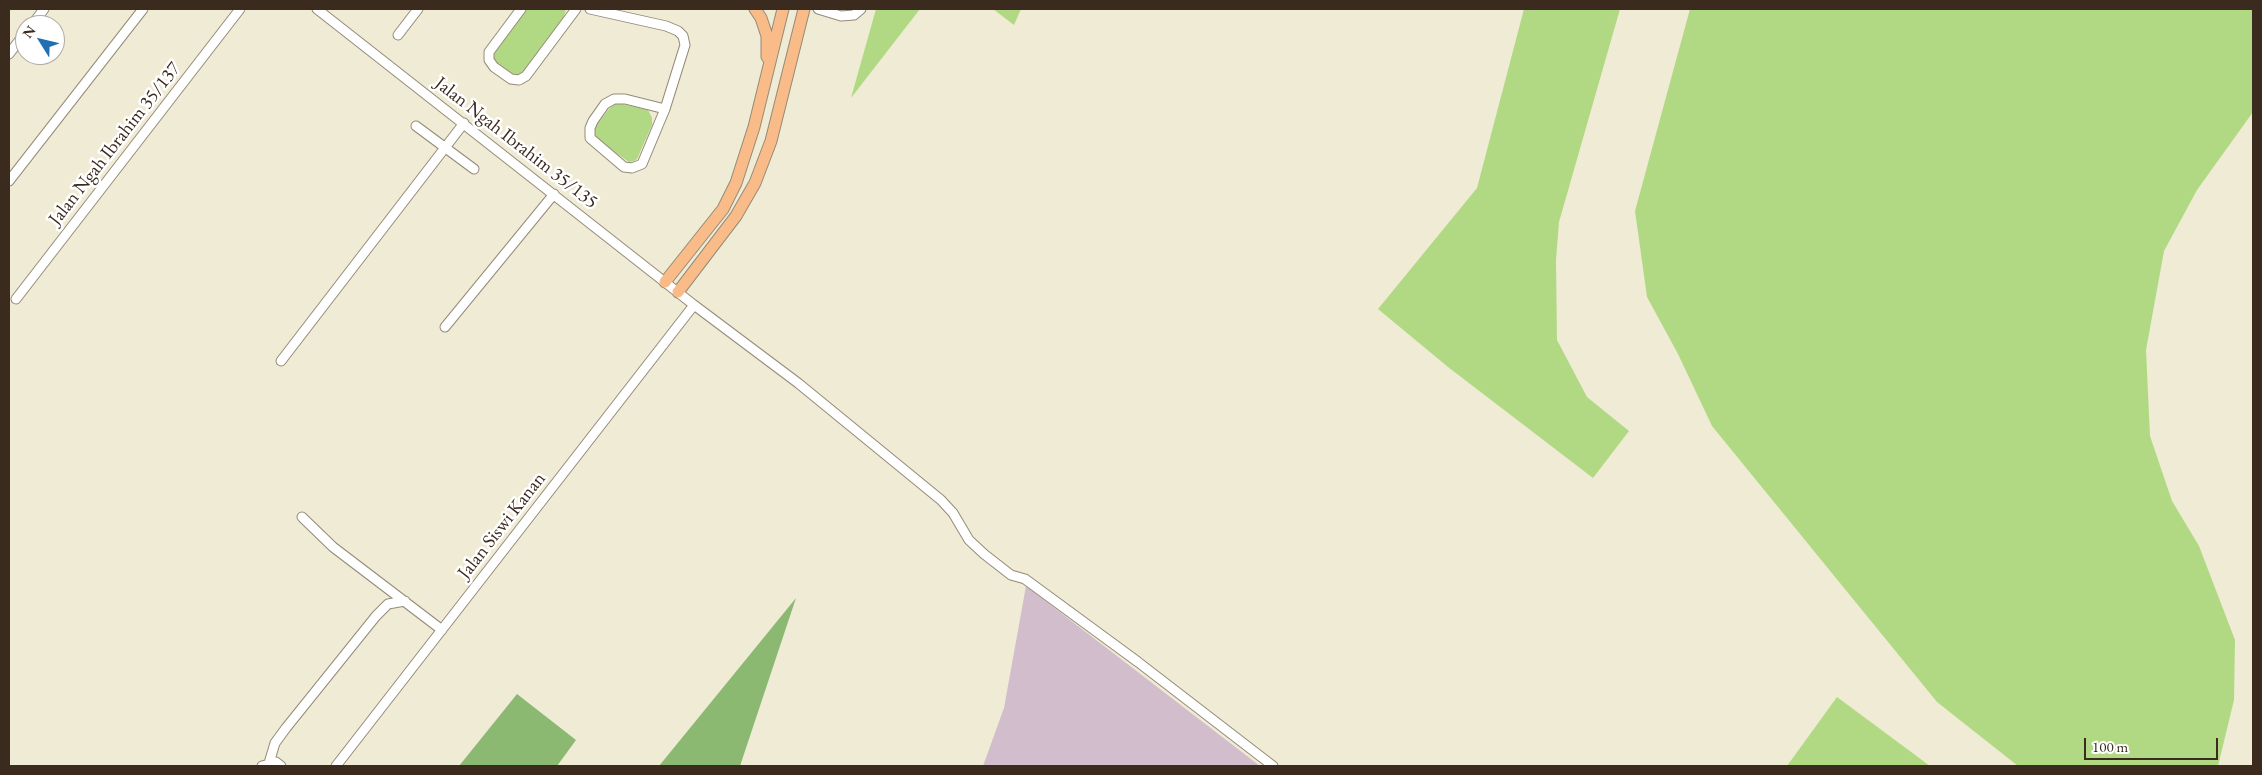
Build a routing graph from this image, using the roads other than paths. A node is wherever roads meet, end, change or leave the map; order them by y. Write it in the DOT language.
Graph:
graph roads {
  1 [pos="143,9"];
  2 [pos="240,9"];
  3 [pos="317,9"];
  4 [pos="418,9"];
  5 [pos="521,9"];
  6 [pos="576,9"];
  7 [pos="590,9"];
  8 [pos="754,9"];
  9 [pos="783,9"];
  10 [pos="804,9"];
  11 [pos="818,9"];
  12 [pos="861,9"];
  13 [pos="398,35"];
  14 [pos="767,74"];
  15 [pos="665,109"];
  16 [pos="464,123"];
  17 [pos="416,126"];
  18 [pos="445,148"];
  19 [pos="474,169"];
  20 [pos="9,181"];
  21 [pos="554,194"];
  22 [pos="665,282"];
  23 [pos="678,292"];
  24 [pos="16,299"];
  25 [pos="694,305"];
  26 [pos="445,327"];
  27 [pos="281,361"];
  28 [pos="302,517"];
  29 [pos="405,601"];
  30 [pos="442,630"];
  31 [pos="266,764"];
  32 [pos="281,766"];
  33 [pos="336,766"];
  34 [pos="1273,766"];
  1 -- 20 [label="street"];
  2 -- 24 [label="street, Jalan Ngah Ibrahim 35/137"];
  3 -- 16 [label="street, Jalan Ngah Ibrahim 35/135"];
  4 -- 13 [label="street"];
  5 -- 6 [label="street"];
  7 -- 15 [label="street"];
  8 -- 14 [label="main road"];
  9 -- 14 [label="main road"];
  10 -- 23 [label="main road"];
  11 -- 12 [label="street"];
  14 -- 22 [label="main road"];
  15 -- 15 [label="street"];
  16 -- 18 [label="street"];
  16 -- 21 [label="street, Jalan Ngah Ibrahim 35/135"];
  17 -- 18 [label="street"];
  18 -- 19 [label="street"];
  18 -- 27 [label="street"];
  21 -- 22 [label="street, Jalan Ngah Ibrahim 35/135"];
  21 -- 26 [label="street"];
  22 -- 23 [label="street, Jalan Ngah Ibrahim 35/135"];
  23 -- 25 [label="street, Jalan Ngah Ibrahim 35/135"];
  25 -- 30 [label="street, Jalan Siswi Kanan"];
  25 -- 34 [label="street, Jalan Ngah Ibrahim 35/135"];
  28 -- 29 [label="street"];
  29 -- 30 [label="street"];
  29 -- 31 [label="street"];
  30 -- 33 [label="street, Jalan Siswi Kanan"];
  31 -- 32 [label="street"];
}
